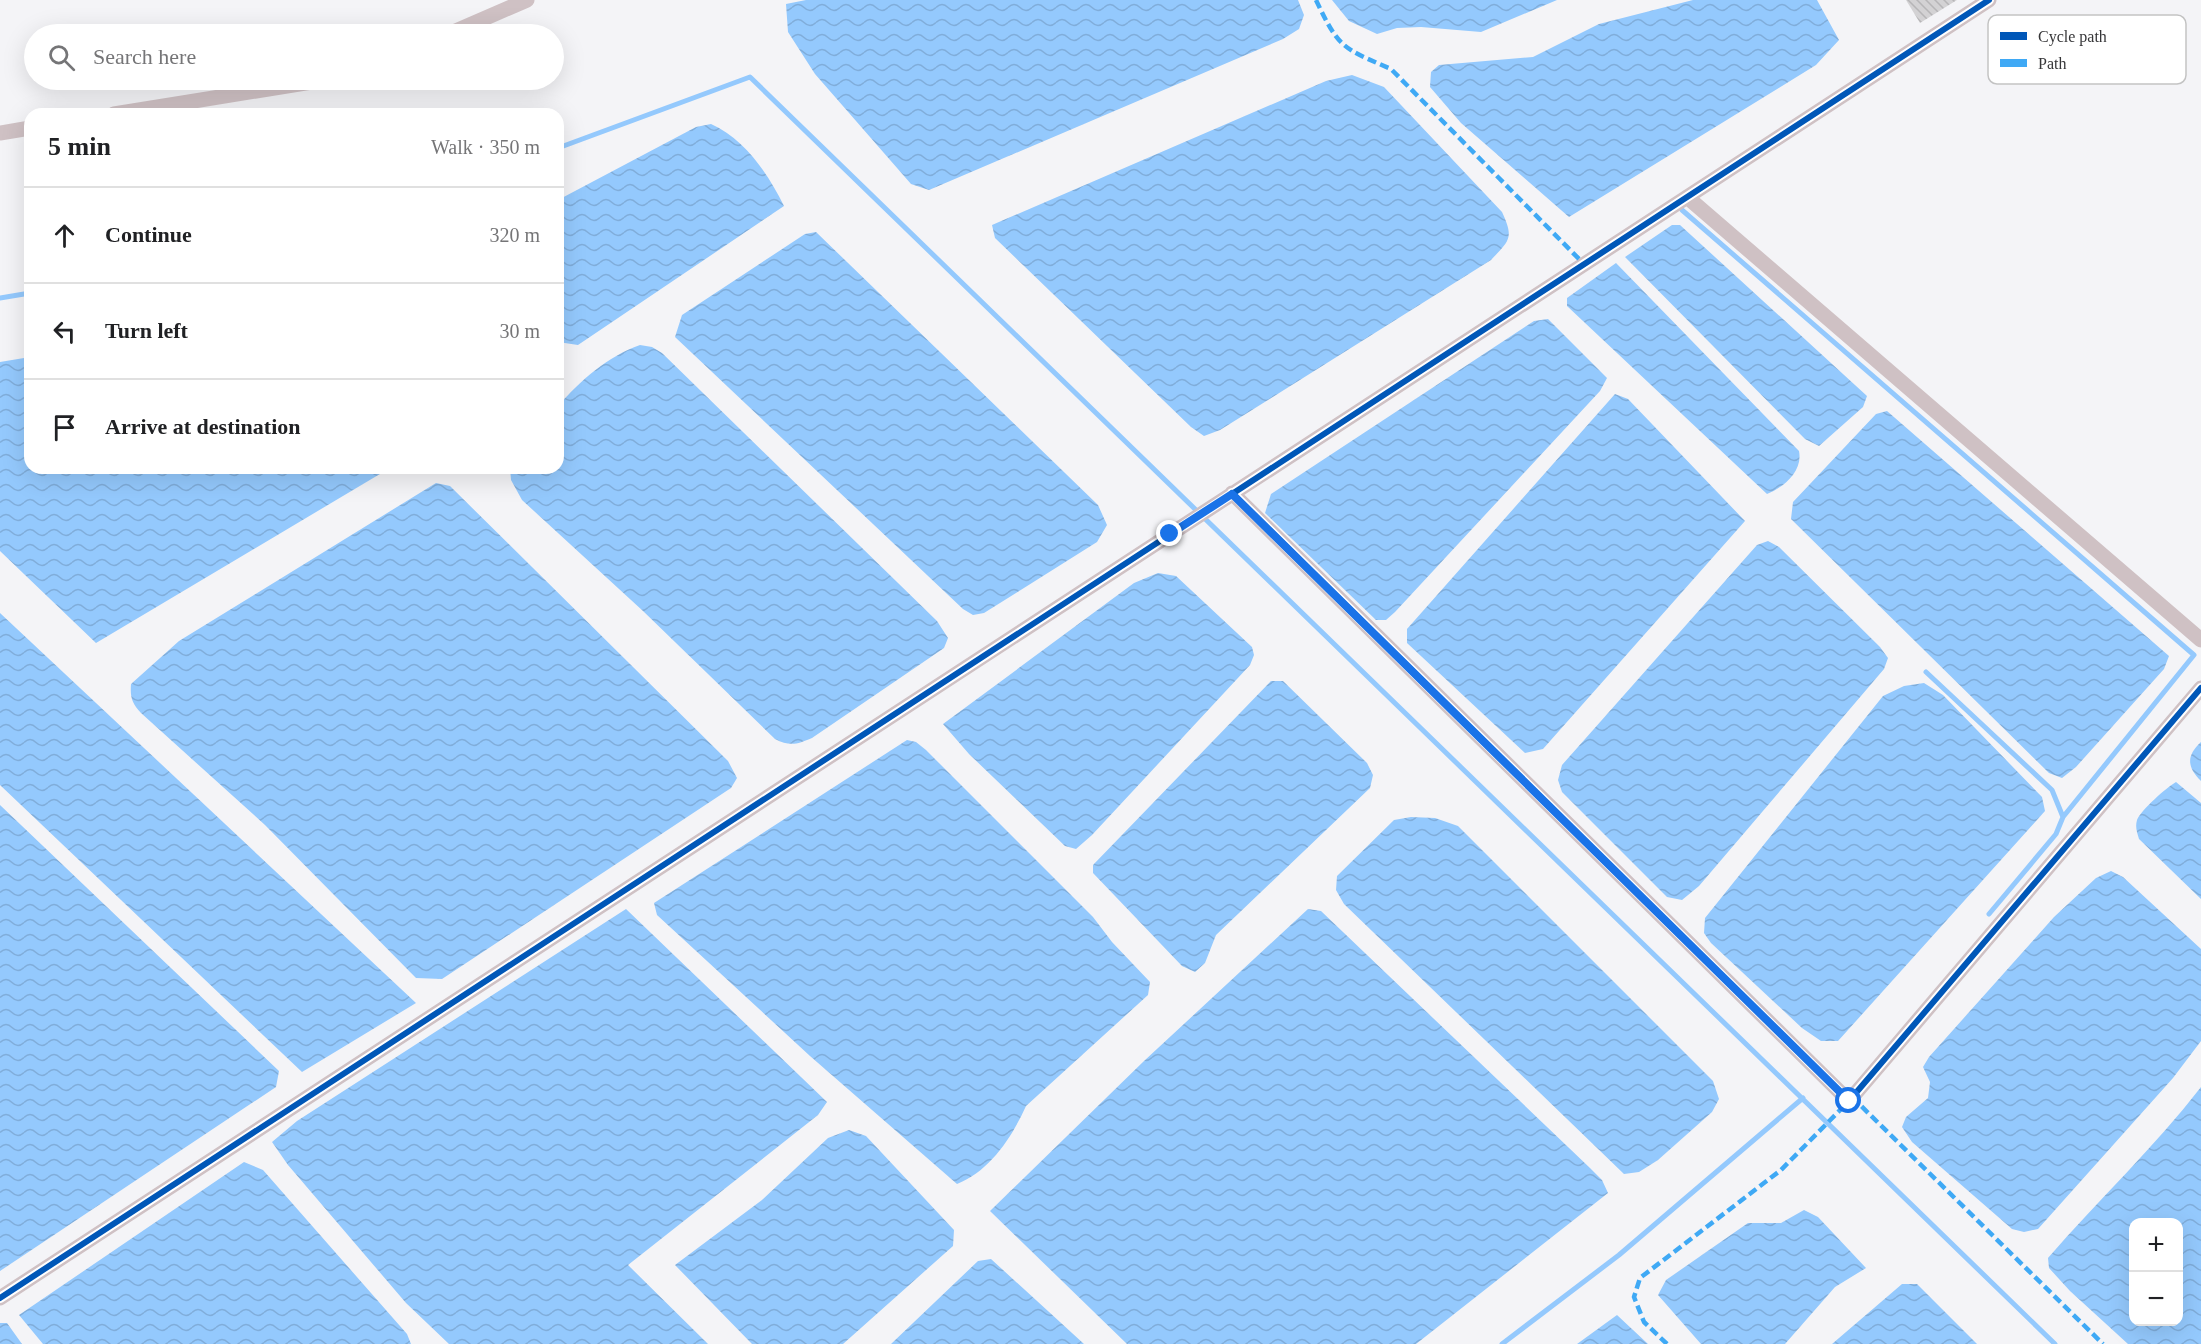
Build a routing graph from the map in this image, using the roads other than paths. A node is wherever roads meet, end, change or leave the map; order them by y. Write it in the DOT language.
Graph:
graph roads {
  1 [pos="527,0"];
  2 [pos="1989,0"];
  3 [pos="471,24"];
  4 [pos="262,90"];
  5 [pos="151,108"];
  6 [pos="24,129"];
  7 [pos="0,133"];
  8 [pos="1687,197"];
  9 [pos="1232,494"];
  10 [pos="2201,640"];
  11 [pos="2201,688"];
  12 [pos="0,1298"];
  1 -- 3 [label="street"];
  2 -- 8 [label="street"];
  4 -- 5 [label="street"];
  6 -- 7 [label="street"];
  8 -- 9 [label="street"];
  8 -- 10 [label="street"];
  9 -- 11 [label="street"];
  9 -- 12 [label="street"];
}
